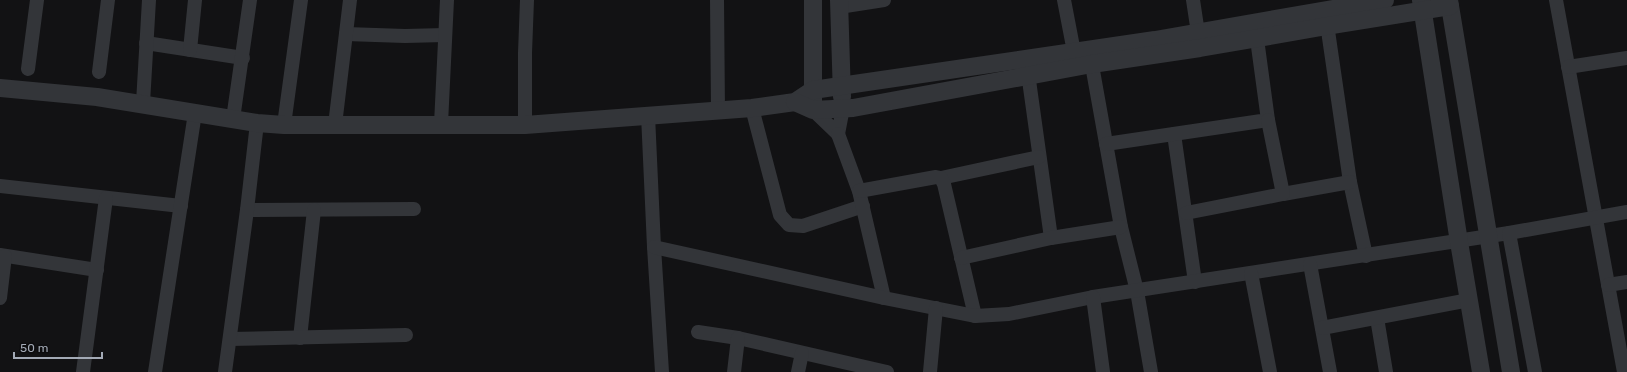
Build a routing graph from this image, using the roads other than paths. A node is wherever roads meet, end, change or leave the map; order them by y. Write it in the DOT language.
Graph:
graph roads {
  1 [pos="37,0"];
  2 [pos="108,0"];
  3 [pos="149,0"];
  4 [pos="195,0"];
  5 [pos="250,0"];
  6 [pos="301,0"];
  7 [pos="350,0"];
  8 [pos="447,0"];
  9 [pos="527,0"];
  10 [pos="717,0"];
  11 [pos="813,0"];
  12 [pos="884,0"];
  13 [pos="1064,0"];
  14 [pos="1193,0"];
  15 [pos="1385,0"];
  16 [pos="1556,0"];
  17 [pos="1453,2"];
  18 [pos="839,4"];
  19 [pos="1422,6"];
  20 [pos="1326,18"];
  21 [pos="1198,33"];
  22 [pos="346,34"];
  23 [pos="445,35"];
  24 [pos="1257,39"];
  25 [pos="146,42"];
  26 [pos="190,50"];
  27 [pos="1085,55"];
  28 [pos="243,58"];
  29 [pos="1627,58"];
  30 [pos="1027,67"];
  31 [pos="1568,67"];
  32 [pos="28,69"];
  33 [pos="99,72"];
  34 [pos="842,86"];
  35 [pos="0,88"];
  36 [pos="813,90"];
  37 [pos="795,102"];
  38 [pos="142,103"];
  39 [pos="752,108"];
  40 [pos="842,108"];
  41 [pos="718,110"];
  42 [pos="813,110"];
  43 [pos="196,113"];
  44 [pos="648,115"];
  45 [pos="233,119"];
  46 [pos="1268,120"];
  47 [pos="257,123"];
  48 [pos="441,124"];
  49 [pos="284,125"];
  50 [pos="335,125"];
  51 [pos="525,125"];
  52 [pos="838,134"];
  53 [pos="1174,134"];
  54 [pos="1106,144"];
  55 [pos="1039,157"];
  56 [pos="941,178"];
  57 [pos="1350,182"];
  58 [pos="0,186"];
  59 [pos="859,191"];
  60 [pos="1283,194"];
  61 [pos="106,198"];
  62 [pos="181,206"];
  63 [pos="863,206"];
  64 [pos="414,209"];
  65 [pos="247,210"];
  66 [pos="314,210"];
  67 [pos="1627,212"];
  68 [pos="1186,213"];
  69 [pos="1595,218"];
  70 [pos="1121,227"];
  71 [pos="1510,234"];
  72 [pos="1488,237"];
  73 [pos="1051,238"];
  74 [pos="1459,242"];
  75 [pos="654,247"];
  76 [pos="3,255"];
  77 [pos="1366,256"];
  78 [pos="961,258"];
  79 [pos="1310,264"];
  80 [pos="97,270"];
  81 [pos="1251,273"];
  82 [pos="1195,282"];
  83 [pos="1627,282"];
  84 [pos="1608,286"];
  85 [pos="1137,291"];
  86 [pos="1093,297"];
  87 [pos="0,298"];
  88 [pos="884,298"];
  89 [pos="1469,300"];
  90 [pos="936,308"];
  91 [pos="975,316"];
  92 [pos="1377,318"];
  93 [pos="1322,328"];
  94 [pos="698,332"];
  95 [pos="406,335"];
  96 [pos="300,338"];
  97 [pos="738,338"];
  98 [pos="230,339"];
  99 [pos="802,352"];
  100 [pos="860,369"];
  101 [pos="84,372"];
  102 [pos="156,372"];
  103 [pos="226,372"];
  104 [pos="662,372"];
  105 [pos="734,372"];
  106 [pos="798,372"];
  107 [pos="888,372"];
  108 [pos="930,372"];
  109 [pos="1103,372"];
  110 [pos="1151,372"];
  111 [pos="1270,372"];
  112 [pos="1330,372"];
  113 [pos="1386,372"];
  114 [pos="1482,372"];
  115 [pos="1511,372"];
  116 [pos="1536,372"];
  117 [pos="1624,372"];
  1 -- 32 [label="street"];
  2 -- 33 [label="street"];
  3 -- 25 [label="street"];
  4 -- 26 [label="street"];
  5 -- 28 [label="street"];
  6 -- 49 [label="street"];
  7 -- 22 [label="street"];
  8 -- 23 [label="street"];
  9 -- 51 [label="street"];
  10 -- 41 [label="street"];
  11 -- 36 [label="street"];
  12 -- 18 [label="street"];
  13 -- 27 [label="street"];
  14 -- 21 [label="street"];
  15 -- 20 [label="street"];
  16 -- 31 [label="street"];
  17 -- 19 [label="street"];
  17 -- 72 [label="street"];
  18 -- 34 [label="street"];
  19 -- 20 [label="street"];
  19 -- 74 [label="street"];
  20 -- 21 [label="street"];
  20 -- 24 [label="street"];
  20 -- 57 [label="street"];
  21 -- 27 [label="street"];
  22 -- 23 [label="street"];
  22 -- 50 [label="street"];
  23 -- 48 [label="street"];
  24 -- 27 [label="street"];
  24 -- 46 [label="street"];
  25 -- 26 [label="street"];
  25 -- 38 [label="street"];
  26 -- 28 [label="street"];
  27 -- 30 [label="street"];
  27 -- 54 [label="street"];
  28 -- 45 [label="street"];
  29 -- 31 [label="street"];
  30 -- 34 [label="street"];
  30 -- 40 [label="street"];
  30 -- 55 [label="street"];
  31 -- 69 [label="street"];
  34 -- 36 [label="street"];
  34 -- 40 [label="street"];
  35 -- 38 [label="street"];
  36 -- 37 [label="street"];
  36 -- 42 [label="street"];
  37 -- 39 [label="street"];
  37 -- 42 [label="street"];
  38 -- 43 [label="street"];
  39 -- 41 [label="street"];
  39 -- 63 [label="street"];
  40 -- 42 [label="street"];
  40 -- 52 [label="street"];
  41 -- 44 [label="street"];
  42 -- 52 [label="street"];
  43 -- 45 [label="street"];
  43 -- 62 [label="street"];
  44 -- 51 [label="street"];
  44 -- 75 [label="street"];
  45 -- 47 [label="street"];
  46 -- 53 [label="street"];
  46 -- 60 [label="street"];
  47 -- 49 [label="street"];
  47 -- 65 [label="street"];
  48 -- 50 [label="street"];
  48 -- 51 [label="street"];
  49 -- 50 [label="street"];
  52 -- 59 [label="street"];
  53 -- 54 [label="street"];
  53 -- 68 [label="street"];
  54 -- 70 [label="street"];
  55 -- 56 [label="street"];
  55 -- 73 [label="street"];
  56 -- 59 [label="street"];
  56 -- 78 [label="street"];
  57 -- 60 [label="street"];
  57 -- 77 [label="street"];
  58 -- 61 [label="street"];
  59 -- 63 [label="street"];
  60 -- 68 [label="street"];
  61 -- 62 [label="street"];
  61 -- 80 [label="street"];
  62 -- 102 [label="street"];
  63 -- 88 [label="street"];
  64 -- 66 [label="street"];
  65 -- 66 [label="street"];
  65 -- 98 [label="street"];
  66 -- 96 [label="street"];
  67 -- 69 [label="street"];
  68 -- 82 [label="street"];
  69 -- 71 [label="street"];
  69 -- 84 [label="street"];
  70 -- 73 [label="street"];
  70 -- 85 [label="street"];
  71 -- 72 [label="street"];
  71 -- 116 [label="street"];
  72 -- 74 [label="street"];
  72 -- 115 [label="street"];
  73 -- 78 [label="street"];
  74 -- 77 [label="street"];
  74 -- 89 [label="street"];
  75 -- 88 [label="street"];
  75 -- 104 [label="street"];
  76 -- 80 [label="street"];
  76 -- 87 [label="street"];
  77 -- 79 [label="street"];
  78 -- 91 [label="street"];
  79 -- 81 [label="street"];
  79 -- 93 [label="street"];
  80 -- 101 [label="street"];
  81 -- 82 [label="street"];
  81 -- 111 [label="street"];
  82 -- 85 [label="street"];
  83 -- 84 [label="street"];
  84 -- 117 [label="street"];
  85 -- 86 [label="street"];
  85 -- 110 [label="street"];
  86 -- 91 [label="street"];
  86 -- 109 [label="street"];
  88 -- 90 [label="street"];
  89 -- 92 [label="street"];
  89 -- 114 [label="street"];
  90 -- 91 [label="street"];
  90 -- 108 [label="street"];
  92 -- 93 [label="street"];
  92 -- 113 [label="street"];
  93 -- 112 [label="street"];
  94 -- 97 [label="street"];
  95 -- 96 [label="street"];
  96 -- 98 [label="street"];
  97 -- 99 [label="street"];
  97 -- 105 [label="street"];
  98 -- 103 [label="street"];
  99 -- 100 [label="street"];
  99 -- 106 [label="street"];
  100 -- 107 [label="street"];
}
